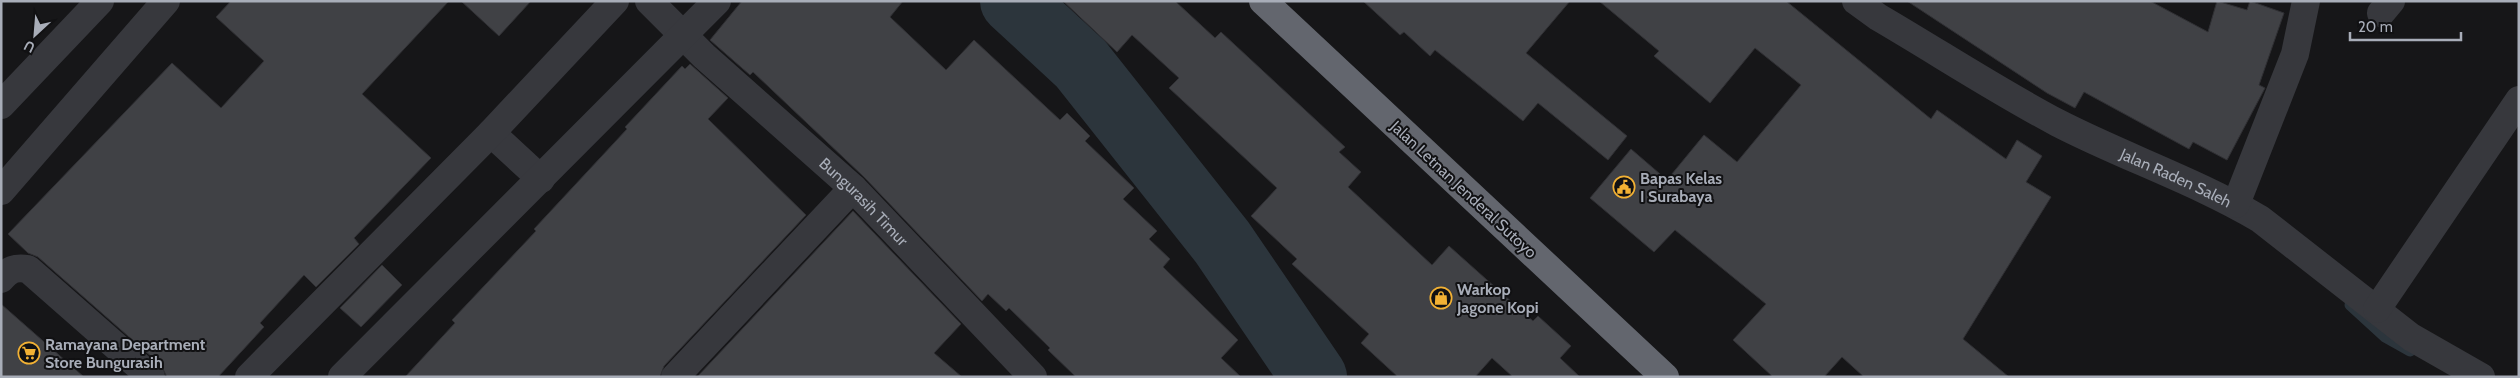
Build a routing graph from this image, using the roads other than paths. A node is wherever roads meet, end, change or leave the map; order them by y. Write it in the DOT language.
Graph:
graph roads {
  1 [pos="100,1"];
  2 [pos="166,1"];
  3 [pos="615,1"];
  4 [pos="649,1"];
  5 [pos="717,1"];
  6 [pos="1263,1"];
  7 [pos="1856,1"];
  8 [pos="2306,1"];
  9 [pos="684,36"];
  10 [pos="2519,100"];
  11 [pos="1,105"];
  12 [pos="491,134"];
  13 [pos="540,179"];
  14 [pos="853,188"];
  15 [pos="1,192"];
  16 [pos="2236,204"];
  17 [pos="1,279"];
  18 [pos="2377,309"];
  19 [pos="151,377"];
  20 [pos="249,377"];
  21 [pos="342,377"];
  22 [pos="675,377"];
  23 [pos="1033,377"];
  24 [pos="1665,377"];
  25 [pos="2481,377"];
  1 -- 11 [label="street"];
  2 -- 15 [label="street"];
  3 -- 12 [label="street"];
  4 -- 9 [label="street, Bungurasih Timur"];
  5 -- 9 [label="street"];
  6 -- 24 [label="highway, Jalan Letnan Jenderal Sutoyo"];
  7 -- 16 [label="street, Jalan Raden Saleh"];
  8 -- 16 [label="street"];
  9 -- 13 [label="street"];
  9 -- 14 [label="street, Bungurasih Timur"];
  10 -- 18 [label="street"];
  12 -- 13 [label="street"];
  12 -- 20 [label="street"];
  13 -- 21 [label="street"];
  14 -- 22 [label="street"];
  14 -- 23 [label="street, Bungurasih Timur"];
  16 -- 18 [label="street, Jalan Raden Saleh"];
  17 -- 19 [label="street"];
  18 -- 25 [label="street, Jalan Raden Saleh"];
}
